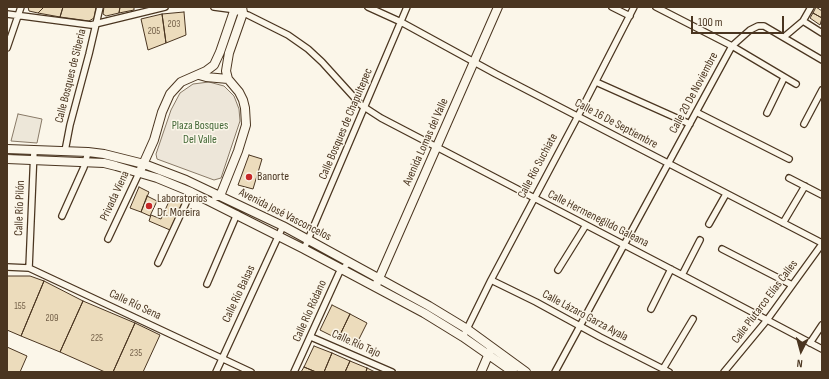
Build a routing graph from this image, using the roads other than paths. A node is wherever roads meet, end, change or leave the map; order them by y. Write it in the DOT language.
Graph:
graph roads {
  1 [pos="21,7"];
  2 [pos="100,7"];
  3 [pos="165,7"];
  4 [pos="214,7"];
  5 [pos="368,7"];
  6 [pos="407,7"];
  7 [pos="498,7"];
  8 [pos="612,7"];
  9 [pos="634,7"];
  10 [pos="656,7"];
  11 [pos="811,7"];
  12 [pos="239,9"];
  13 [pos="7,14"];
  14 [pos="18,15"];
  15 [pos="630,16"];
  16 [pos="803,21"];
  17 [pos="401,22"];
  18 [pos="95,25"];
  19 [pos="822,33"];
  20 [pos="784,37"];
  21 [pos="732,46"];
  22 [pos="7,48"];
  23 [pos="822,60"];
  24 [pos="475,62"];
  25 [pos="199,75"];
  26 [pos="784,78"];
  27 [pos="228,79"];
  28 [pos="596,82"];
  29 [pos="796,84"];
  30 [pos="822,90"];
  31 [pos="365,108"];
  32 [pos="696,112"];
  33 [pos="767,113"];
  34 [pos="578,116"];
  35 [pos="690,124"];
  36 [pos="804,124"];
  37 [pos="437,148"];
  38 [pos="7,149"];
  39 [pos="34,150"];
  40 [pos="65,151"];
  41 [pos="88,152"];
  42 [pos="789,158"];
  43 [pos="7,159"];
  44 [pos="33,160"];
  45 [pos="86,162"];
  46 [pos="144,164"];
  47 [pos="668,164"];
  48 [pos="139,173"];
  49 [pos="789,178"];
  50 [pos="805,186"];
  51 [pos="191,192"];
  52 [pos="726,194"];
  53 [pos="822,195"];
  54 [pos="220,196"];
  55 [pos="534,199"];
  56 [pos="237,214"];
  57 [pos="62,216"];
  58 [pos="783,223"];
  59 [pos="710,224"];
  60 [pos="586,225"];
  61 [pos="283,226"];
  62 [pos="278,235"];
  63 [pos="108,239"];
  64 [pos="308,240"];
  65 [pos="700,240"];
  66 [pos="822,243"];
  67 [pos="624,245"];
  68 [pos="304,249"];
  69 [pos="722,249"];
  70 [pos="349,262"];
  71 [pos="158,264"];
  72 [pos="7,267"];
  73 [pos="29,268"];
  74 [pos="343,269"];
  75 [pos="671,269"];
  76 [pos="558,270"];
  77 [pos="682,275"];
  78 [pos="491,280"];
  79 [pos="377,283"];
  80 [pos="206,284"];
  81 [pos="792,285"];
  82 [pos="651,309"];
  83 [pos="693,319"];
  84 [pos="767,320"];
  85 [pos="822,325"];
  86 [pos="580,326"];
  87 [pos="465,333"];
  88 [pos="311,336"];
  89 [pos="810,343"];
  90 [pos="822,349"];
  91 [pos="490,351"];
  92 [pos="222,358"];
  93 [pos="663,369"];
  94 [pos="216,372"];
  95 [pos="251,372"];
  96 [pos="294,372"];
  97 [pos="392,372"];
  98 [pos="481,372"];
  99 [pos="513,372"];
  100 [pos="526,372"];
  101 [pos="555,372"];
  102 [pos="669,372"];
  103 [pos="724,372"];
  1 -- 14 [label="street"];
  2 -- 18 [label="street, Calle Bosques de Siberia"];
  3 -- 18 [label="street"];
  4 -- 12 [label="street, Calle Hermenegildo Galeana"];
  5 -- 17 [label="street, Calle 16 De Septiembre"];
  6 -- 17 [label="street, Calle Bosques de Chapultepec"];
  7 -- 24 [label="main road, Avenida Lomas del Valle"];
  8 -- 15 [label="street"];
  9 -- 15 [label="street, Calle Río Suchiate"];
  10 -- 21 [label="street"];
  11 -- 16 [label="street"];
  12 -- 25 [label="main road, Privada Viena"];
  12 -- 27 [label="main road"];
  12 -- 31 [label="street, Calle Hermenegildo Galeana"];
  13 -- 14 [label="street"];
  14 -- 18 [label="street"];
  14 -- 22 [label="street"];
  15 -- 28 [label="street, Calle Río Suchiate"];
  16 -- 19 [label="street"];
  16 -- 20 [label="street"];
  17 -- 24 [label="street, Calle 16 De Septiembre"];
  17 -- 31 [label="street, Calle Bosques de Chapultepec"];
  18 -- 40 [label="street, Calle Bosques de Siberia"];
  20 -- 21 [label="street, Calle 20 De Noviembre"];
  20 -- 23 [label="street"];
  21 -- 26 [label="street"];
  21 -- 32 [label="street, Calle 20 De Noviembre"];
  24 -- 34 [label="street, Calle 16 De Septiembre"];
  24 -- 37 [label="main road, Avenida Lomas del Valle"];
  25 -- 27 [label="main road"];
  25 -- 46 [label="main road, Privada Viena"];
  26 -- 29 [label="street"];
  26 -- 33 [label="street"];
  27 -- 54 [label="main road"];
  28 -- 34 [label="street, Calle Río Suchiate"];
  28 -- 35 [label="street"];
  30 -- 36 [label="street"];
  31 -- 37 [label="street, Calle Hermenegildo Galeana"];
  31 -- 64 [label="street, Calle Bosques de Chapultepec"];
  32 -- 35 [label="street, Calle 20 De Noviembre"];
  32 -- 42 [label="street"];
  34 -- 47 [label="street, Calle 16 De Septiembre"];
  34 -- 55 [label="street, Calle Río Suchiate"];
  35 -- 47 [label="street, Calle 20 De Noviembre"];
  37 -- 55 [label="street, Calle Hermenegildo Galeana"];
  37 -- 79 [label="main road, Avenida Lomas del Valle"];
  38 -- 39 [label="main road, Avenida José Vasconcelos"];
  39 -- 40 [label="main road, Avenida José Vasconcelos"];
  39 -- 44 [label="street, Calle Río Pilón"];
  40 -- 41 [label="main road, Avenida José Vasconcelos"];
  41 -- 45 [label="street"];
  41 -- 46 [label="main road, Avenida José Vasconcelos"];
  43 -- 44 [label="main road, Avenida José Vasconcelos"];
  44 -- 45 [label="main road, Avenida José Vasconcelos"];
  44 -- 73 [label="street, Calle Río Pilón"];
  45 -- 48 [label="main road, Avenida José Vasconcelos"];
  45 -- 57 [label="street"];
  46 -- 48 [label="main road, Privada Viena"];
  46 -- 54 [label="main road, Avenida José Vasconcelos"];
  47 -- 52 [label="street, Calle 16 De Septiembre"];
  47 -- 67 [label="street, Calle 20 De Noviembre"];
  48 -- 51 [label="main road, Avenida José Vasconcelos"];
  48 -- 63 [label="street, Privada Viena"];
  49 -- 50 [label="street"];
  50 -- 53 [label="street"];
  50 -- 58 [label="street"];
  51 -- 54 [label="main road"];
  51 -- 56 [label="main road, Avenida José Vasconcelos"];
  51 -- 71 [label="street"];
  52 -- 58 [label="street, Calle 16 De Septiembre"];
  52 -- 59 [label="street"];
  54 -- 61 [label="main road, Avenida José Vasconcelos"];
  55 -- 60 [label="street, Calle Hermenegildo Galeana"];
  55 -- 78 [label="street, Calle Río Suchiate"];
  56 -- 62 [label="main road, Avenida José Vasconcelos"];
  56 -- 80 [label="street"];
  58 -- 66 [label="street, Calle 16 De Septiembre"];
  60 -- 67 [label="street, Calle Hermenegildo Galeana"];
  60 -- 76 [label="street"];
  61 -- 62 [label="street, Calle Río Balsas"];
  61 -- 64 [label="main road, Avenida José Vasconcelos"];
  62 -- 68 [label="main road, Avenida José Vasconcelos"];
  62 -- 92 [label="street, Calle Río Balsas"];
  64 -- 68 [label="street, Calle Bosques de Chapultepec"];
  64 -- 70 [label="main road, Avenida José Vasconcelos"];
  65 -- 77 [label="street"];
  66 -- 81 [label="street, Calle Plutarco Elías Calles"];
  67 -- 75 [label="street, Calle Hermenegildo Galeana"];
  67 -- 86 [label="street, Calle 20 De Noviembre"];
  68 -- 74 [label="main road, Avenida José Vasconcelos"];
  69 -- 81 [label="street"];
  70 -- 74 [label="street, Calle Río Ródano"];
  70 -- 79 [label="main road, Avenida José Vasconcelos"];
  72 -- 73 [label="street, Calle Río Sena"];
  73 -- 92 [label="street, Calle Río Sena"];
  74 -- 79 [label="main road, Avenida José Vasconcelos"];
  74 -- 88 [label="street, Calle Río Ródano"];
  75 -- 77 [label="street, Calle Hermenegildo Galeana"];
  75 -- 82 [label="street"];
  77 -- 84 [label="street, Calle Hermenegildo Galeana"];
  78 -- 86 [label="street, Calle Lázaro Garza Ayala"];
  78 -- 87 [label="street, Calle Río Suchiate"];
  79 -- 87 [label="main road, Avenida José Vasconcelos"];
  81 -- 84 [label="street, Calle Plutarco Elías Calles"];
  83 -- 93 [label="street"];
  84 -- 89 [label="street, Calle Hermenegildo Galeana"];
  84 -- 103 [label="street, Calle Plutarco Elías Calles"];
  85 -- 89 [label="street"];
  86 -- 93 [label="street, Calle Lázaro Garza Ayala"];
  86 -- 101 [label="street, Calle 20 De Noviembre"];
  87 -- 91 [label="main road, Avenida José Vasconcelos"];
  88 -- 96 [label="street, Calle Río Ródano"];
  88 -- 97 [label="street, Calle Río Tajo"];
  89 -- 90 [label="street, Calle Hermenegildo Galeana"];
  91 -- 98 [label="main road"];
  91 -- 99 [label="main road, Avenida José Vasconcelos"];
  91 -- 100 [label="main road, Avenida José Vasconcelos"];
  92 -- 94 [label="street, Calle Río Balsas"];
  92 -- 95 [label="street, Calle Río Sena"];
  93 -- 102 [label="street, Calle Lázaro Garza Ayala"];
}
